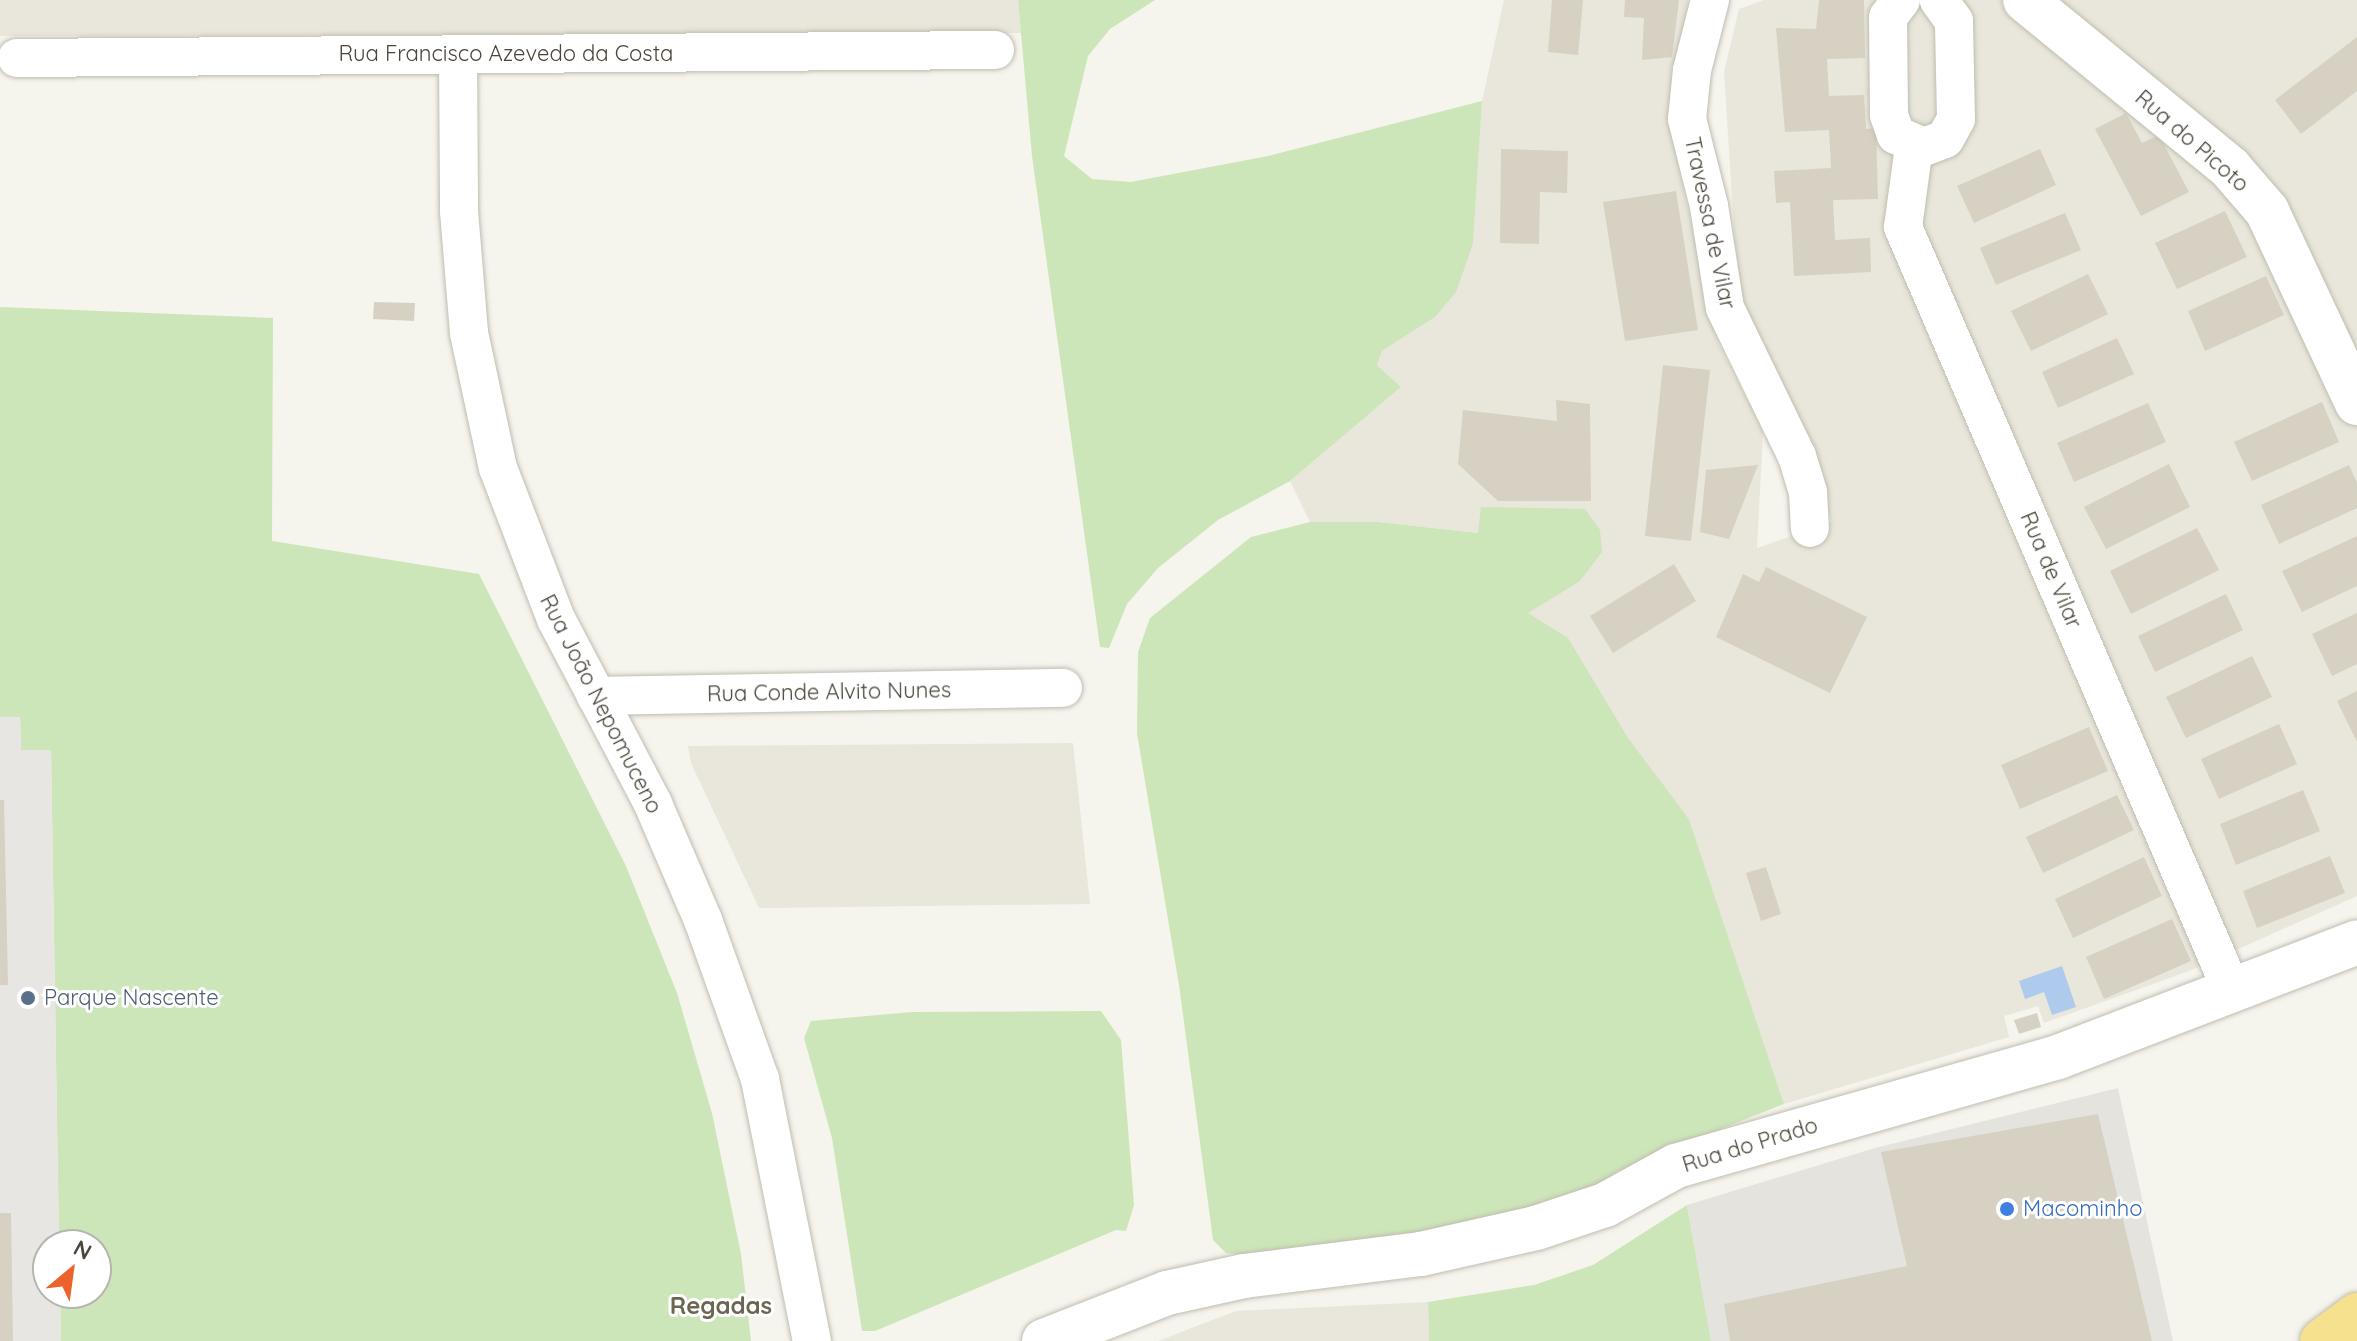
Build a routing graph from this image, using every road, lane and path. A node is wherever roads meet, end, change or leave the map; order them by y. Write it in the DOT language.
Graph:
graph roads {
  1 [pos="1710,0"];
  2 [pos="1901,0"];
  3 [pos="1939,0"];
  4 [pos="2025,0"];
  5 [pos="995,50"];
  6 [pos="458,55"];
  7 [pos="17,58"];
  8 [pos="1914,146"];
  9 [pos="2357,403"];
  10 [pos="1810,528"];
  11 [pos="1063,688"];
  12 [pos="596,696"];
  13 [pos="2357,942"];
  14 [pos="2231,989"];
  15 [pos="2357,1315"];
  16 [pos="812,1341"];
  17 [pos="1044,1341"];
  18 [pos="2322,1341"];
  1 -- 10 [label="street, Travessa de Vilar"];
  2 -- 8 [label="street"];
  3 -- 8 [label="street"];
  4 -- 9 [label="street, Rua do Picoto"];
  5 -- 6 [label="street, Rua Francisco Azevedo da Costa"];
  6 -- 7 [label="street, Rua Francisco Azevedo da Costa"];
  6 -- 12 [label="street, Rua João Nepomuceno"];
  8 -- 14 [label="street, Rua de Vilar"];
  11 -- 12 [label="street, Rua Conde Alvito Nunes"];
  12 -- 16 [label="street, Rua João Nepomuceno"];
  13 -- 14 [label="street, Rua do Prado"];
  14 -- 17 [label="street, Rua do Prado"];
  15 -- 18 [label="highway"];
}
